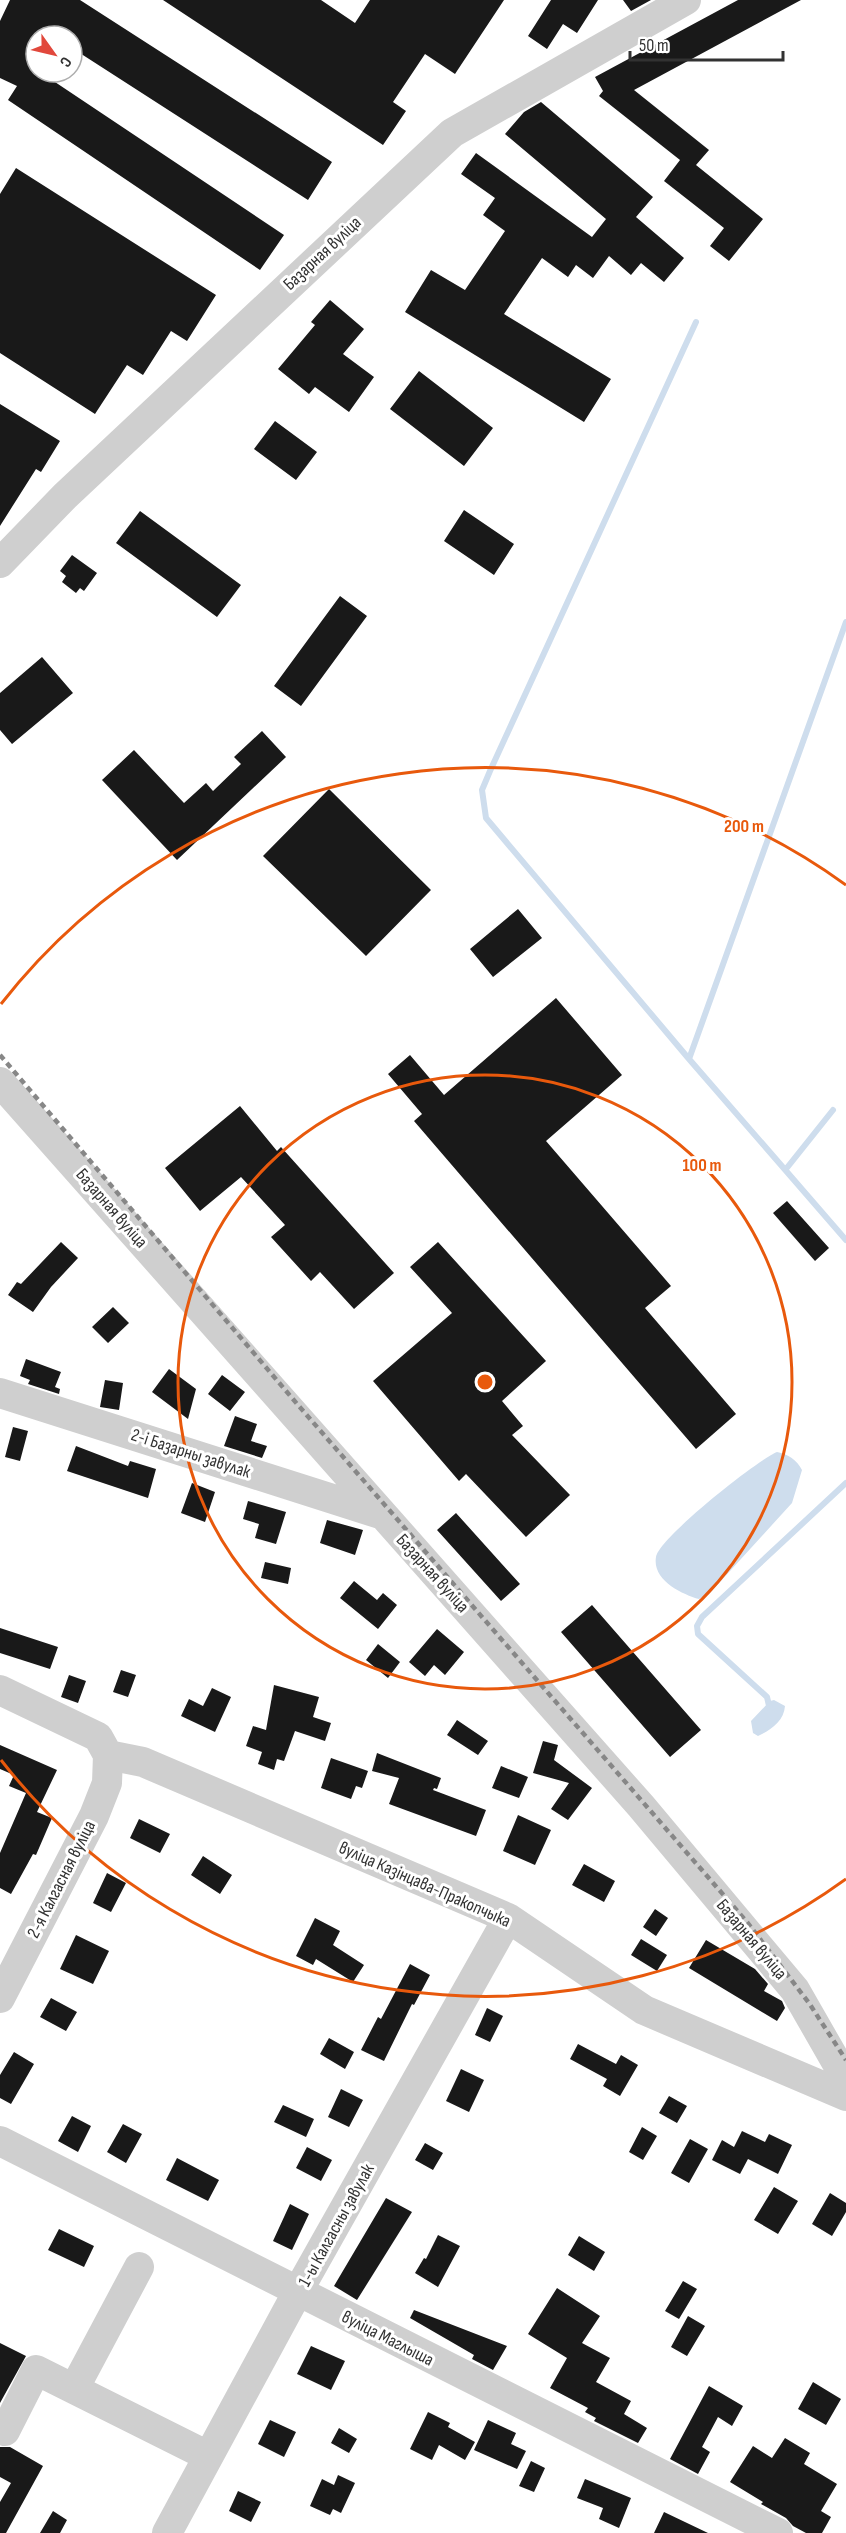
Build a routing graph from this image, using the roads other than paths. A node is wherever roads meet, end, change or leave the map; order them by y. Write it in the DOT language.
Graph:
graph roads {
  1 [pos="686,0"];
  2 [pos="0,563"];
  3 [pos="0,1082"];
  4 [pos="0,1393"];
  5 [pos="381,1514"];
  6 [pos="0,1690"];
  7 [pos="108,1755"];
  8 [pos="508,1918"];
  9 [pos="0,1998"];
  10 [pos="846,2079"];
  11 [pos="846,2096"];
  12 [pos="0,2141"];
  13 [pos="139,2267"];
  14 [pos="297,2293"];
  15 [pos="74,2389"];
  16 [pos="5,2431"];
  17 [pos="208,2456"];
  18 [pos="167,2533"];
  19 [pos="778,2533"];
  1 -- 2 [label="street, Базарная вуліца"];
  3 -- 5 [label="street, Базарная вуліца"];
  4 -- 5 [label="street, 2-і Базарны завулак"];
  5 -- 10 [label="street, Базарная вуліца"];
  6 -- 7 [label="street"];
  7 -- 8 [label="street, вуліца Казінцава-Пракопчыка"];
  7 -- 9 [label="street, 2-я Калгасная вуліца"];
  8 -- 11 [label="street, вуліца Казінцава-Пракопчыка"];
  8 -- 14 [label="street, 1-ы Калгасны завулак"];
  12 -- 14 [label="street, вуліца Маглыша"];
  13 -- 15 [label="street"];
  14 -- 17 [label="street, 1-ы Калгасны завулак"];
  14 -- 19 [label="street, вуліца Маглыша"];
  15 -- 16 [label="street"];
  15 -- 17 [label="street"];
  17 -- 18 [label="street, 1-ы Калгасны завулак"];
}
